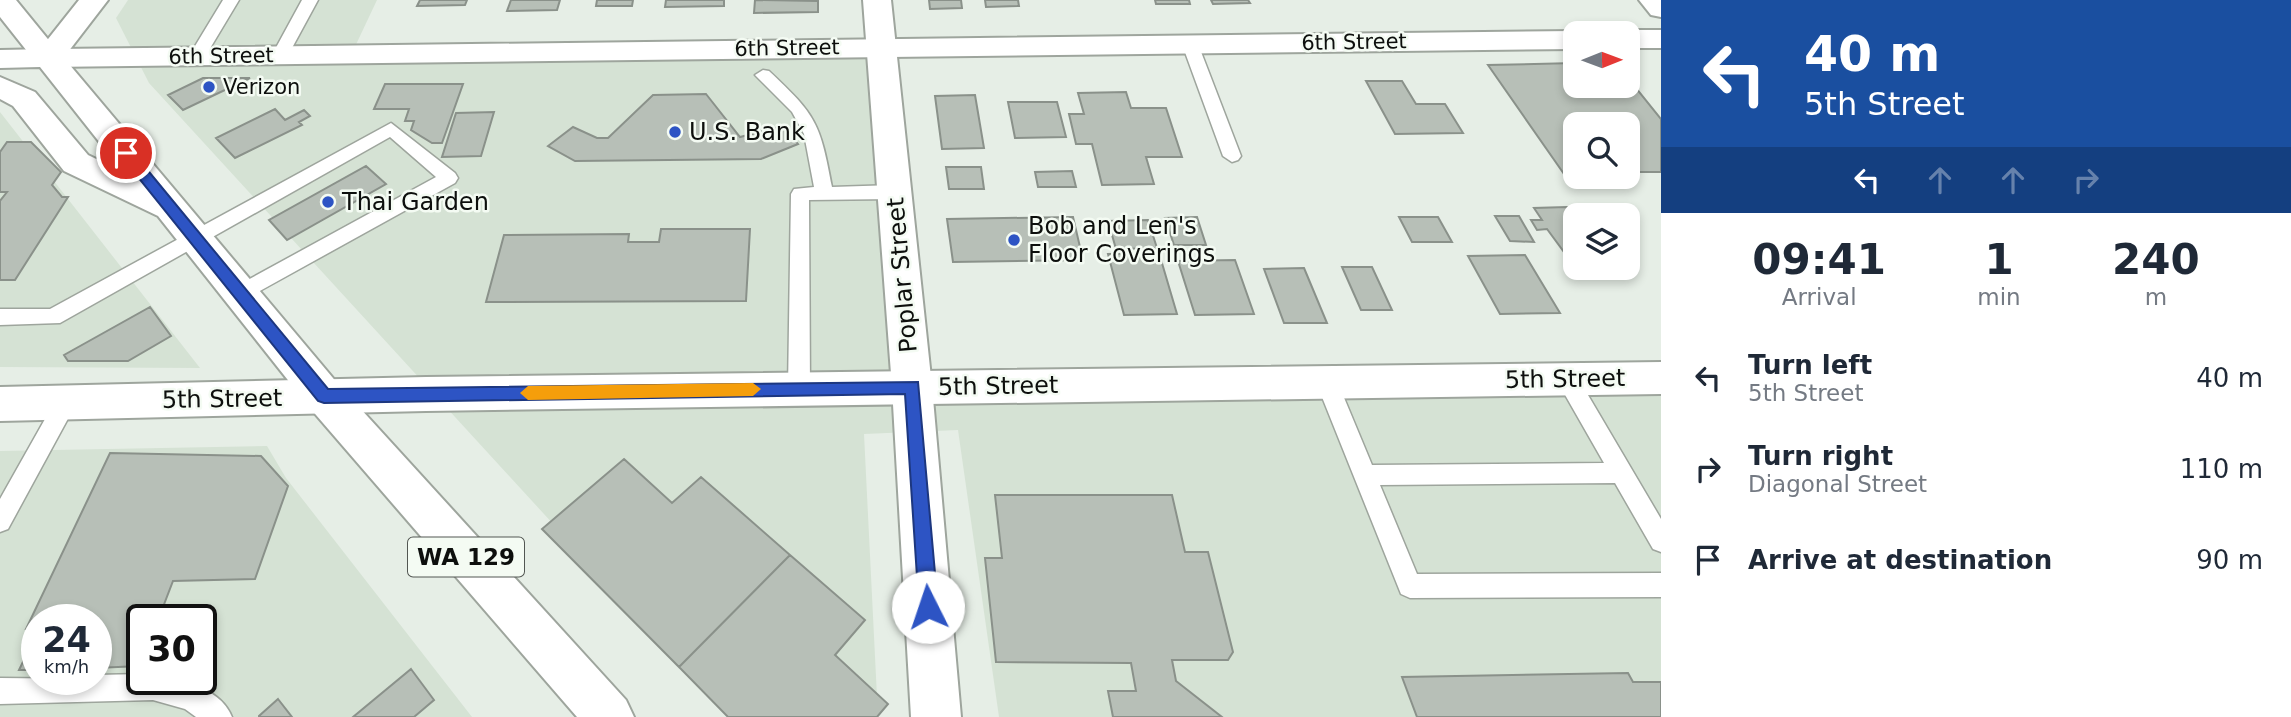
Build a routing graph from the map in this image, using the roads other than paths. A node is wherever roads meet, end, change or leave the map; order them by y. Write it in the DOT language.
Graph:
graph roads {
  1 [pos="2,0"];
  2 [pos="94,0"];
  3 [pos="231,0"];
  4 [pos="310,0"];
  5 [pos="877,0"];
  6 [pos="1653,0"];
  7 [pos="1661,9"];
  8 [pos="1640,39"];
  9 [pos="1661,39"];
  10 [pos="1563,40"];
  11 [pos="1190,44"];
  12 [pos="881,47"];
  13 [pos="280,55"];
  14 [pos="197,56"];
  15 [pos="48,58"];
  16 [pos="0,59"];
  17 [pos="763,75"];
  18 [pos="0,87"];
  19 [pos="1233,156"];
  20 [pos="894,192"];
  21 [pos="824,194"];
  22 [pos="172,210"];
  23 [pos="196,239"];
  24 [pos="240,293"];
  25 [pos="0,317"];
  26 [pos="1661,378"];
  27 [pos="1567,379"];
  28 [pos="1327,382"];
  29 [pos="912,387"];
  30 [pos="799,389"];
  31 [pos="324,396"];
  32 [pos="66,402"];
  33 [pos="0,404"];
  34 [pos="1622,472"];
  35 [pos="1365,475"];
  36 [pos="0,521"];
  37 [pos="1661,541"];
  38 [pos="1661,585"];
  39 [pos="0,691"];
  40 [pos="219,717"];
  41 [pos="608,717"];
  42 [pos="936,717"];
  1 -- 15 [label="main road"];
  2 -- 15 [label="main road"];
  3 -- 14 [label="lane"];
  4 -- 13 [label="lane"];
  5 -- 12 [label="main road, Poplar Street"];
  6 -- 7 [label="main road"];
  8 -- 9 [label="main road"];
  10 -- 11 [label="main road, 6th Street"];
  11 -- 12 [label="main road, 6th Street"];
  11 -- 19 [label="lane"];
  12 -- 13 [label="main road, 6th Street"];
  12 -- 20 [label="main road, Poplar Street"];
  13 -- 14 [label="main road, 6th Street"];
  14 -- 15 [label="main road, 6th Street"];
  15 -- 16 [label="main road, 6th Street"];
  15 -- 22 [label="main road, WA 129"];
  17 -- 21 [label="lane"];
  18 -- 22 [label="main road, WA 129"];
  20 -- 21 [label="lane"];
  20 -- 29 [label="main road, Poplar Street"];
  21 -- 30 [label="lane"];
  22 -- 23 [label="main road, WA 129"];
  23 -- 24 [label="main road, WA 129"];
  23 -- 24 [label="lane"];
  23 -- 25 [label="lane"];
  24 -- 31 [label="main road, WA 129"];
  26 -- 27 [label="main road, 5th Street"];
  27 -- 28 [label="main road, 5th Street"];
  27 -- 34 [label="lane"];
  28 -- 29 [label="main road, 5th Street"];
  28 -- 35 [label="lane"];
  29 -- 30 [label="main road, 5th Street"];
  29 -- 42 [label="main road, Poplar Street"];
  30 -- 31 [label="main road, 5th Street"];
  31 -- 32 [label="main road, 5th Street"];
  31 -- 41 [label="main road, WA 129"];
  32 -- 33 [label="main road, 5th Street"];
  32 -- 36 [label="lane"];
  34 -- 35 [label="lane"];
  34 -- 37 [label="lane"];
  35 -- 38 [label="lane"];
  39 -- 40 [label="lane"];
}
